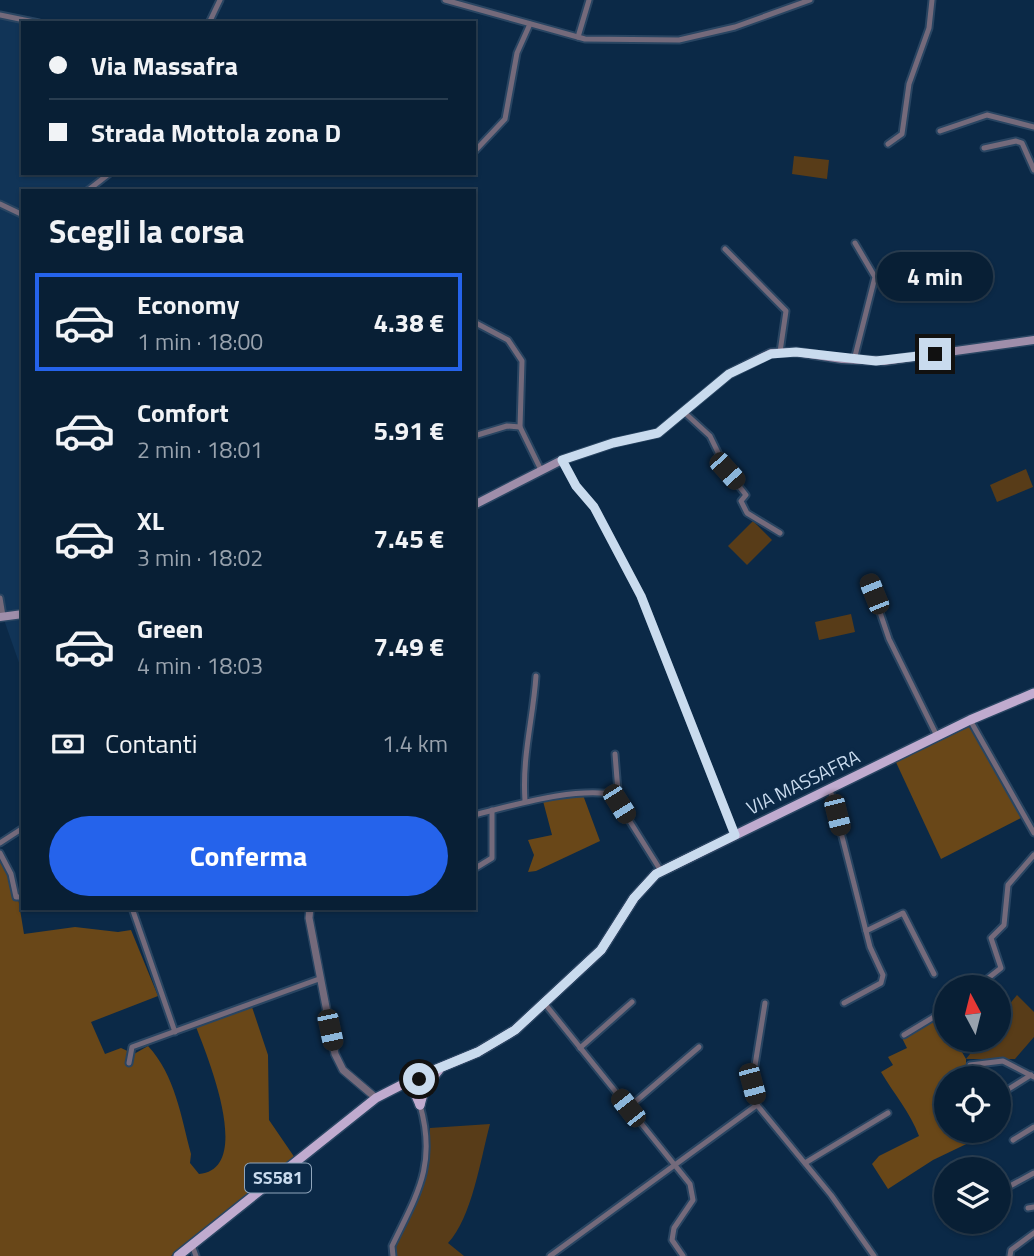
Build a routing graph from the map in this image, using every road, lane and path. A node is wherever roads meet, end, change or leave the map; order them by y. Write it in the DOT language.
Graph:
graph roads {
  1 [pos="220,0"];
  2 [pos="445,0"];
  3 [pos="589,0"];
  4 [pos="810,0"];
  5 [pos="932,0"];
  6 [pos="0,15"];
  7 [pos="29,21"];
  8 [pos="210,21"];
  9 [pos="530,24"];
  10 [pos="578,37"];
  11 [pos="1034,127"];
  12 [pos="940,131"];
  13 [pos="888,144"];
  14 [pos="984,148"];
  15 [pos="476,150"];
  16 [pos="1034,170"];
  17 [pos="107,175"];
  18 [pos="90,189"];
  19 [pos="0,204"];
  20 [pos="21,214"];
  21 [pos="855,243"];
  22 [pos="725,249"];
  23 [pos="476,323"];
  24 [pos="1034,340"];
  25 [pos="780,352"];
  26 [pos="854,360"];
  27 [pos="685,413"];
  28 [pos="520,427"];
  29 [pos="476,435"];
  30 [pos="562,460"];
  31 [pos="541,470"];
  32 [pos="476,504"];
  33 [pos="780,533"];
  34 [pos="869,580"];
  35 [pos="0,598"];
  36 [pos="21,614"];
  37 [pos="1,617"];
  38 [pos="536,676"];
  39 [pos="1034,693"];
  40 [pos="970,719"];
  41 [pos="937,736"];
  42 [pos="615,754"];
  43 [pos="830,789"];
  44 [pos="617,795"];
  45 [pos="526,801"];
  46 [pos="492,810"];
  47 [pos="476,814"];
  48 [pos="21,829"];
  49 [pos="1034,833"];
  50 [pos="735,835"];
  51 [pos="0,843"];
  52 [pos="0,853"];
  53 [pos="1034,855"];
  54 [pos="476,868"];
  55 [pos="661,872"];
  56 [pos="21,897"];
  57 [pos="133,910"];
  58 [pos="310,910"];
  59 [pos="866,931"];
  60 [pos="934,974"];
  61 [pos="992,975"];
  62 [pos="320,979"];
  63 [pos="632,1002"];
  64 [pos="765,1003"];
  65 [pos="844,1003"];
  66 [pos="545,1004"];
  67 [pos="934,1017"];
  68 [pos="175,1032"];
  69 [pos="904,1035"];
  70 [pos="699,1047"];
  71 [pos="580,1048"];
  72 [pos="129,1063"];
  73 [pos="970,1065"];
  74 [pos="443,1067"];
  75 [pos="1032,1076"];
  76 [pos="415,1078"];
  77 [pos="393,1088"];
  78 [pos="1011,1088"];
  79 [pos="376,1098"];
  80 [pos="420,1100"];
  81 [pos="757,1105"];
  82 [pos="628,1108"];
  83 [pos="888,1113"];
  84 [pos="1034,1127"];
  85 [pos="1013,1140"];
  86 [pos="805,1163"];
  87 [pos="676,1165"];
  88 [pos="1034,1173"];
  89 [pos="1011,1185"];
  90 [pos="1034,1233"];
  91 [pos="192,1245"];
  92 [pos="178,1256"];
  93 [pos="196,1256"];
  94 [pos="393,1256"];
  95 [pos="550,1256"];
  96 [pos="683,1256"];
  97 [pos="874,1256"];
  98 [pos="1010,1256"];
  1 -- 8 [label="street"];
  2 -- 9 [label="street"];
  3 -- 10 [label="street"];
  4 -- 10 [label="street"];
  5 -- 13 [label="street"];
  6 -- 7 [label="street"];
  9 -- 10 [label="street"];
  9 -- 15 [label="street"];
  11 -- 12 [label="street"];
  14 -- 16 [label="street"];
  17 -- 18 [label="street"];
  19 -- 20 [label="street"];
  21 -- 26 [label="street"];
  22 -- 25 [label="street"];
  23 -- 28 [label="street"];
  24 -- 26 [label="main road"];
  25 -- 26 [label="main road"];
  25 -- 27 [label="main road"];
  27 -- 30 [label="main road"];
  27 -- 33 [label="street"];
  28 -- 29 [label="street"];
  28 -- 31 [label="street"];
  30 -- 31 [label="main road"];
  30 -- 50 [label="street"];
  31 -- 32 [label="main road"];
  34 -- 41 [label="street"];
  35 -- 37 [label="street"];
  36 -- 37 [label="main road"];
  38 -- 45 [label="street"];
  39 -- 40 [label="main road, VIA MASSAFRA / SS581"];
  40 -- 41 [label="main road, VIA MASSAFRA / SS581"];
  40 -- 49 [label="street"];
  41 -- 43 [label="main road, VIA MASSAFRA / SS581"];
  42 -- 44 [label="street"];
  43 -- 50 [label="main road, VIA MASSAFRA / SS581"];
  43 -- 59 [label="street"];
  44 -- 45 [label="street"];
  44 -- 55 [label="street"];
  45 -- 46 [label="street"];
  46 -- 47 [label="street"];
  46 -- 54 [label="street"];
  48 -- 51 [label="street"];
  50 -- 55 [label="main road, VIA MASSAFRA / SS581"];
  52 -- 56 [label="street"];
  53 -- 61 [label="street"];
  55 -- 66 [label="main road, VIA MASSAFRA / SS581"];
  57 -- 68 [label="street"];
  58 -- 62 [label="street"];
  59 -- 60 [label="street"];
  59 -- 65 [label="street"];
  62 -- 68 [label="street"];
  62 -- 79 [label="street"];
  63 -- 71 [label="street"];
  64 -- 81 [label="street"];
  66 -- 71 [label="street"];
  66 -- 74 [label="main road, VIA MASSAFRA / SS581"];
  67 -- 69 [label="street"];
  68 -- 72 [label="street"];
  70 -- 82 [label="street"];
  71 -- 82 [label="street"];
  73 -- 75 [label="street"];
  74 -- 76 [label="main road, VIA MASSAFRA / SS581"];
  74 -- 80 [label="main road"];
  75 -- 78 [label="street"];
  76 -- 77 [label="main road, VIA MASSAFRA / SS581"];
  76 -- 80 [label="main road"];
  77 -- 79 [label="main road, VIA MASSAFRA / SS581"];
  77 -- 80 [label="main road"];
  79 -- 91 [label="main road, VIA MASSAFRA / SS581"];
  80 -- 94 [label="street"];
  81 -- 86 [label="street"];
  81 -- 87 [label="street"];
  82 -- 87 [label="street"];
  83 -- 86 [label="street"];
  84 -- 85 [label="street"];
  86 -- 97 [label="street"];
  87 -- 95 [label="street"];
  87 -- 96 [label="street"];
  88 -- 89 [label="street"];
  90 -- 98 [label="street"];
  91 -- 92 [label="main road, VIA MASSAFRA / SS581"];
  91 -- 93 [label="street"];
}
